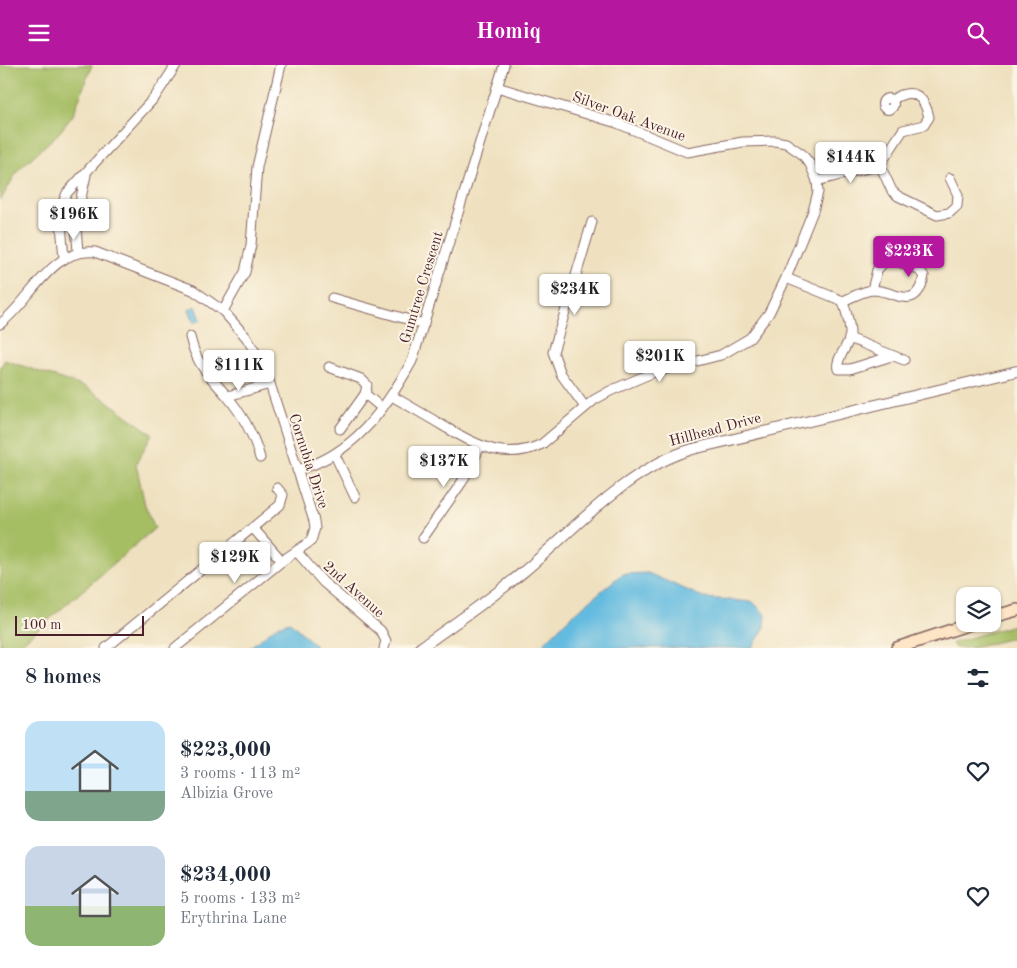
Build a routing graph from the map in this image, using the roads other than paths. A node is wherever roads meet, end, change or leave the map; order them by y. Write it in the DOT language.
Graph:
graph roads {
  1 [pos="176,65"];
  2 [pos="281,65"];
  3 [pos="504,65"];
  4 [pos="497,87"];
  5 [pos="892,100"];
  6 [pos="880,165"];
  7 [pos="87,172"];
  8 [pos="950,178"];
  9 [pos="817,181"];
  10 [pos="61,215"];
  11 [pos="77,216"];
  12 [pos="592,222"];
  13 [pos="61,225"];
  14 [pos="76,226"];
  15 [pos="78,252"];
  16 [pos="64,258"];
  17 [pos="786,278"];
  18 [pos="872,290"];
  19 [pos="332,298"];
  20 [pos="843,301"];
  21 [pos="223,311"];
  22 [pos="0,324"];
  23 [pos="424,324"];
  24 [pos="190,337"];
  25 [pos="849,338"];
  26 [pos="892,356"];
  27 [pos="904,360"];
  28 [pos="329,367"];
  29 [pos="1017,371"];
  30 [pos="270,384"];
  31 [pos="365,394"];
  32 [pos="228,396"];
  33 [pos="392,396"];
  34 [pos="585,407"];
  35 [pos="382,408"];
  36 [pos="340,429"];
  37 [pos="480,447"];
  38 [pos="335,455"];
  39 [pos="260,458"];
  40 [pos="297,470"];
  41 [pos="277,488"];
  42 [pos="355,497"];
  43 [pos="253,528"];
  44 [pos="423,538"];
  45 [pos="297,551"];
  46 [pos="282,561"];
  47 [pos="1017,610"];
  48 [pos="1001,614"];
  49 [pos="956,629"];
  50 [pos="106,648"];
  51 [pos="175,648"];
  52 [pos="384,648"];
  53 [pos="420,648"];
  54 [pos="897,648"];
  1 -- 7 [label="street"];
  2 -- 21 [label="street"];
  3 -- 4 [label="street, Gumtree Crescent"];
  4 -- 9 [label="street, Silver Oak Avenue"];
  4 -- 23 [label="street, Gumtree Crescent"];
  5 -- 6 [label="street"];
  6 -- 8 [label="street"];
  6 -- 9 [label="street"];
  7 -- 10 [label="street"];
  7 -- 11 [label="street"];
  9 -- 17 [label="street"];
  12 -- 34 [label="street"];
  13 -- 16 [label="street"];
  14 -- 15 [label="street"];
  15 -- 16 [label="street, Cornubia Drive"];
  15 -- 21 [label="street, Cornubia Drive"];
  16 -- 22 [label="street, Cornubia Drive"];
  17 -- 20 [label="street"];
  17 -- 34 [label="street"];
  18 -- 18 [label="street"];
  18 -- 20 [label="street"];
  19 -- 23 [label="street"];
  20 -- 25 [label="street"];
  21 -- 30 [label="street, Cornubia Drive"];
  23 -- 33 [label="street, Gumtree Crescent"];
  24 -- 32 [label="street"];
  25 -- 26 [label="street"];
  25 -- 26 [label="street"];
  26 -- 27 [label="street"];
  28 -- 31 [label="street"];
  29 -- 53 [label="street, Hillhead Drive"];
  30 -- 32 [label="street"];
  30 -- 40 [label="street, Cornubia Drive"];
  31 -- 35 [label="street"];
  31 -- 36 [label="street"];
  32 -- 39 [label="street"];
  33 -- 35 [label="street, Gumtree Crescent"];
  33 -- 37 [label="street"];
  34 -- 37 [label="street"];
  35 -- 38 [label="street, Gumtree Crescent"];
  37 -- 44 [label="street"];
  38 -- 40 [label="street, Gumtree Crescent"];
  38 -- 42 [label="street"];
  40 -- 45 [label="street, Cornubia Drive"];
  41 -- 43 [label="street"];
  43 -- 46 [label="street"];
  43 -- 50 [label="street"];
  45 -- 46 [label="street"];
  45 -- 52 [label="street, 2nd Avenue"];
  46 -- 51 [label="street"];
  47 -- 48 [label="main road"];
  49 -- 54 [label="main road"];
}
